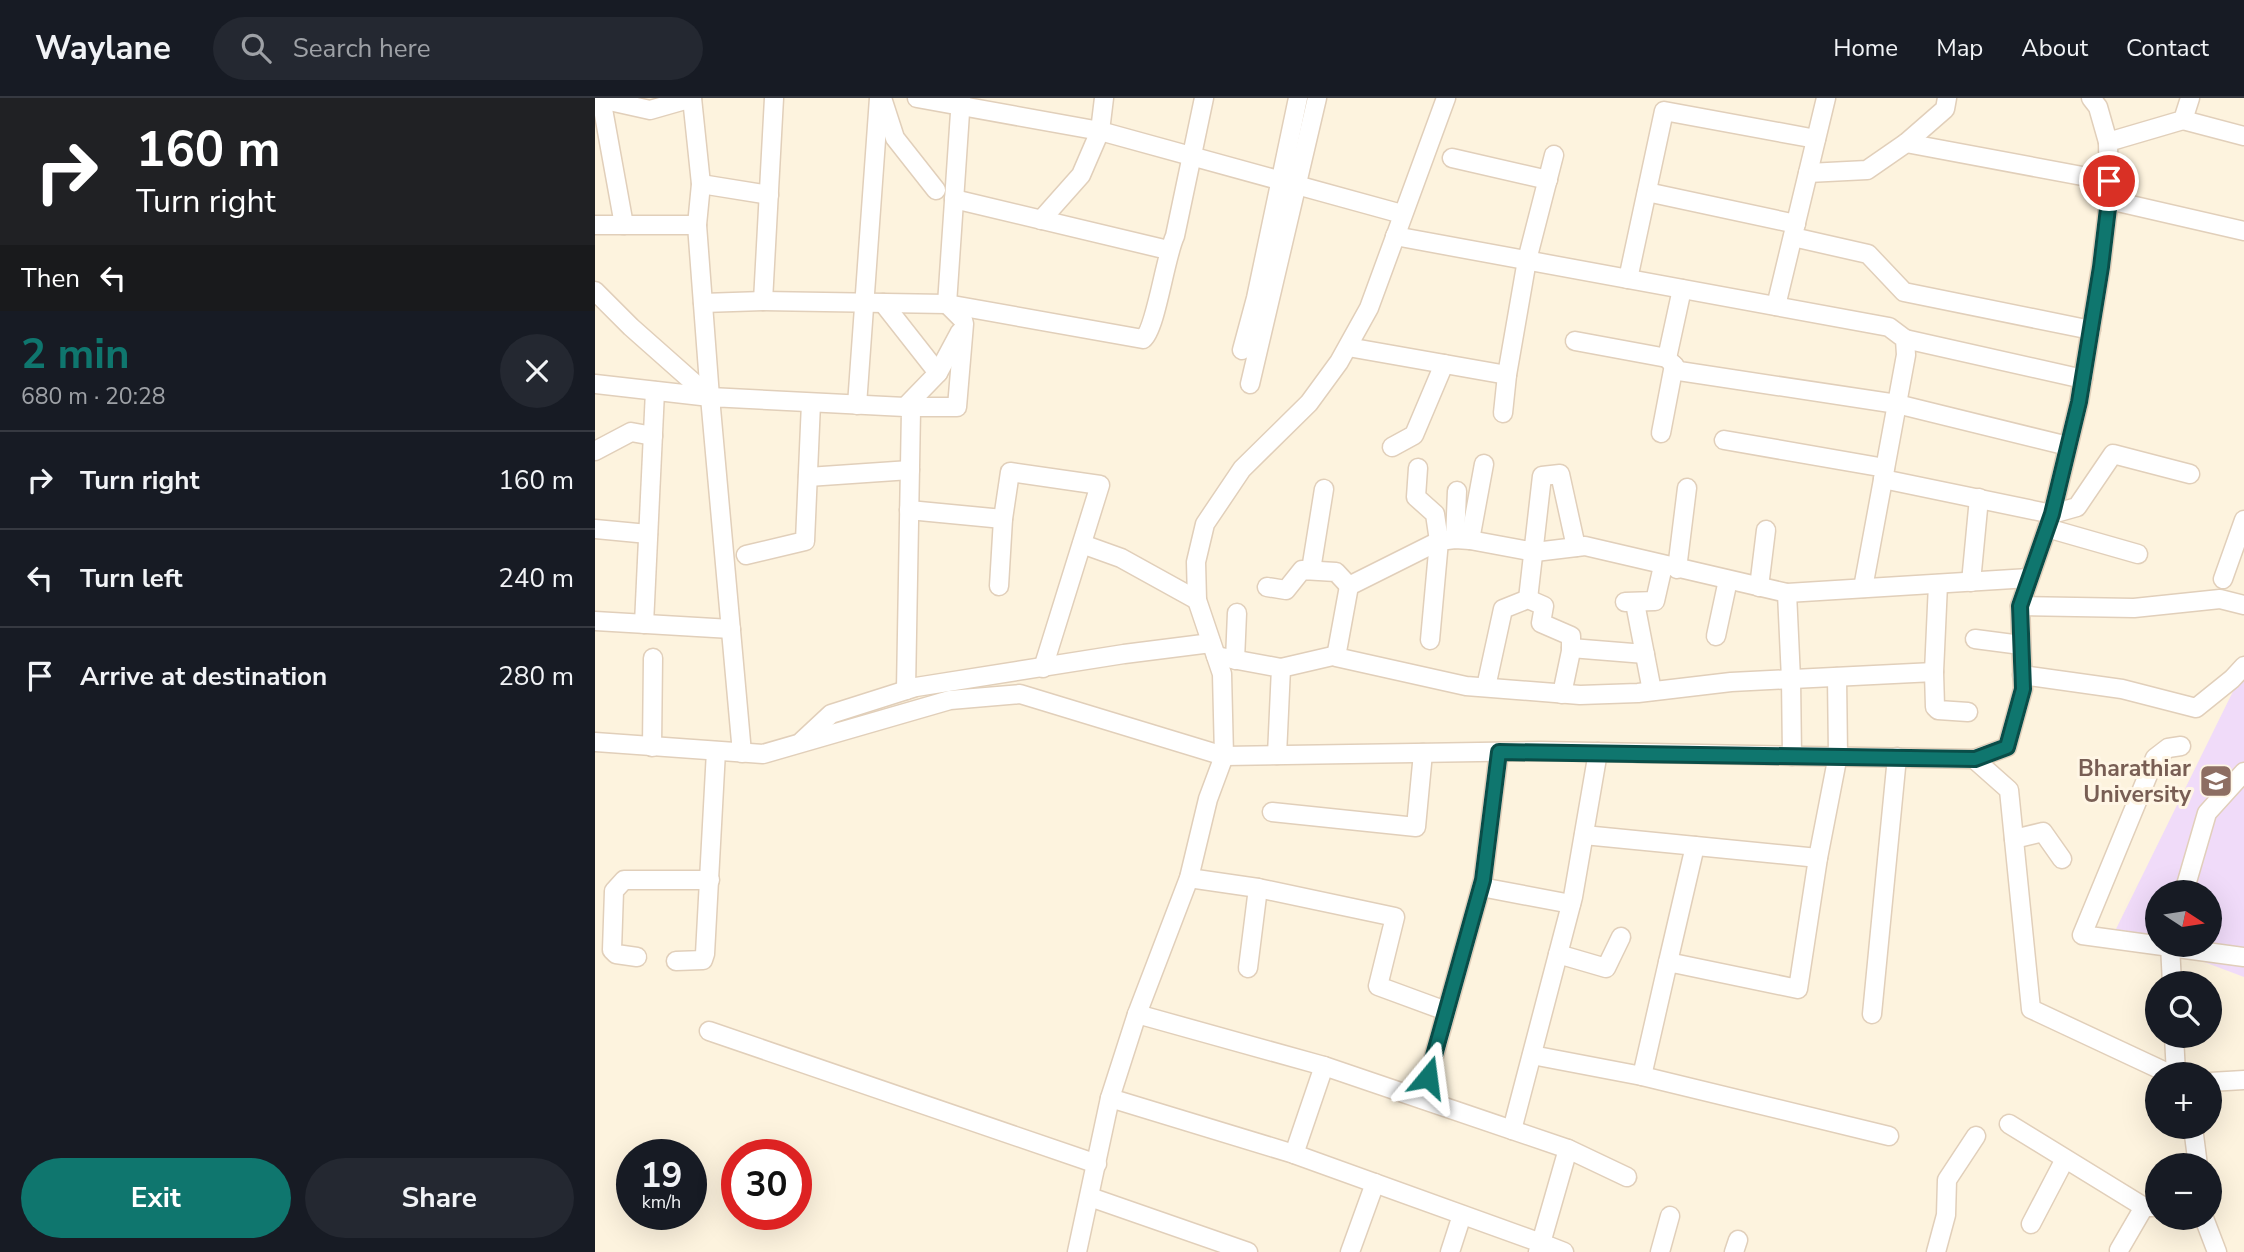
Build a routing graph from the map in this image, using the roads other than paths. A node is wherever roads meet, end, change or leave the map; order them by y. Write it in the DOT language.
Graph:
graph roads {
  1 [pos="601,98"];
  2 [pos="614,98"];
  3 [pos="692,98"];
  4 [pos="774,98"];
  5 [pos="880,98"];
  6 [pos="917,98"];
  7 [pos="1104,98"];
  8 [pos="1204,98"];
  9 [pos="1298,98"];
  10 [pos="1317,98"];
  11 [pos="1446,98"];
  12 [pos="1826,98"];
  13 [pos="1948,98"];
  14 [pos="2190,98"];
  15 [pos="961,101"];
  16 [pos="2096,101"];
  17 [pos="2183,120"];
  18 [pos="1100,131"];
  19 [pos="2244,136"];
  20 [pos="1817,139"];
  21 [pos="2108,142"];
  22 [pos="1906,143"];
  23 [pos="1554,155"];
  24 [pos="1191,156"];
  25 [pos="1452,158"];
  26 [pos="1808,173"];
  27 [pos="1548,180"];
  28 [pos="2109,181"];
  29 [pos="1289,183"];
  30 [pos="701,184"];
  31 [pos="936,190"];
  32 [pos="1647,192"];
  33 [pos="769,195"];
  34 [pos="954,199"];
  35 [pos="2109,200"];
  36 [pos="1402,214"];
  37 [pos="1041,220"];
  38 [pos="595,225"];
  39 [pos="624,225"];
  40 [pos="697,225"];
  41 [pos="1794,231"];
  42 [pos="2244,231"];
  43 [pos="1395,236"];
  44 [pos="1168,250"];
  45 [pos="1527,260"];
  46 [pos="1628,279"];
  47 [pos="1682,289"];
  48 [pos="595,291"];
  49 [pos="763,301"];
  50 [pos="874,302"];
  51 [pos="703,303"];
  52 [pos="947,304"];
  53 [pos="1776,306"];
  54 [pos="964,324"];
  55 [pos="2091,330"];
  56 [pos="1905,339"];
  57 [pos="1575,341"];
  58 [pos="1348,347"];
  59 [pos="1242,350"];
  60 [pos="1671,362"];
  61 [pos="1444,364"];
  62 [pos="938,373"];
  63 [pos="1507,375"];
  64 [pos="2083,379"];
  65 [pos="595,384"];
  66 [pos="1250,384"];
  67 [pos="655,391"];
  68 [pos="710,397"];
  69 [pos="811,403"];
  70 [pos="1897,404"];
  71 [pos="857,405"];
  72 [pos="905,407"];
  73 [pos="1503,413"];
  74 [pos="1661,433"];
  75 [pos="653,436"];
  76 [pos="1724,440"];
  77 [pos="2068,446"];
  78 [pos="1392,447"];
  79 [pos="595,451"];
  80 [pos="1484,464"];
  81 [pos="1418,468"];
  82 [pos="910,470"];
  83 [pos="1884,473"];
  84 [pos="2190,474"];
  85 [pos="808,477"];
  86 [pos="1687,488"];
  87 [pos="1324,489"];
  88 [pos="1457,491"];
  89 [pos="1979,498"];
  90 [pos="909,510"];
  91 [pos="1003,519"];
  92 [pos="2244,520"];
  93 [pos="2049,521"];
  94 [pos="595,530"];
  95 [pos="1766,530"];
  96 [pos="648,534"];
  97 [pos="1454,540"];
  98 [pos="1081,544"];
  99 [pos="1576,547"];
  100 [pos="1535,552"];
  101 [pos="2138,554"];
  102 [pos="746,555"];
  103 [pos="1670,567"];
  104 [pos="1311,570"];
  105 [pos="2029,579"];
  106 [pos="2223,579"];
  107 [pos="1728,580"];
  108 [pos="1971,582"];
  109 [pos="1938,584"];
  110 [pos="999,586"];
  111 [pos="1349,586"];
  112 [pos="1268,587"];
  113 [pos="1759,587"];
  114 [pos="1863,588"];
  115 [pos="1787,593"];
  116 [pos="1528,599"];
  117 [pos="1197,600"];
  118 [pos="2244,605"];
  119 [pos="2020,606"];
  120 [pos="1237,613"];
  121 [pos="595,621"];
  122 [pos="644,624"];
  123 [pos="731,629"];
  124 [pos="1717,636"];
  125 [pos="1975,639"];
  126 [pos="1430,640"];
  127 [pos="2021,645"];
  128 [pos="1571,648"];
  129 [pos="1213,650"];
  130 [pos="1645,654"];
  131 [pos="1337,655"];
  132 [pos="653,658"];
  133 [pos="1235,660"];
  134 [pos="2244,666"];
  135 [pos="1043,668"];
  136 [pos="1280,668"];
  137 [pos="1934,672"];
  138 [pos="2022,675"];
  139 [pos="1837,677"];
  140 [pos="1791,679"];
  141 [pos="1486,687"];
  142 [pos="906,690"];
  143 [pos="1652,691"];
  144 [pos="1562,694"];
  145 [pos="1968,712"];
  146 [pos="595,742"];
  147 [pos="800,744"];
  148 [pos="2181,746"];
  149 [pos="652,747"];
  150 [pos="716,751"];
  151 [pos="1499,752"];
  152 [pos="1598,752"];
  153 [pos="742,753"];
  154 [pos="1423,753"];
  155 [pos="1277,755"];
  156 [pos="1792,755"];
  157 [pos="1838,755"];
  158 [pos="1224,756"];
  159 [pos="1897,757"];
  160 [pos="1975,759"];
  161 [pos="2244,772"];
  162 [pos="1272,812"];
  163 [pos="1584,835"];
  164 [pos="2014,839"];
  165 [pos="1695,846"];
  166 [pos="1818,858"];
  167 [pos="2062,859"];
  168 [pos="1189,878"];
  169 [pos="710,880"];
  170 [pos="2187,880"];
  171 [pos="1481,887"];
  172 [pos="1258,888"];
  173 [pos="1571,904"];
  174 [pos="1621,937"];
  175 [pos="2145,943"];
  176 [pos="1558,954"];
  177 [pos="2223,954"];
  178 [pos="637,957"];
  179 [pos="2244,957"];
  180 [pos="676,961"];
  181 [pos="1668,962"];
  182 [pos="1248,968"];
  183 [pos="1446,1011"];
  184 [pos="1137,1014"];
  185 [pos="1872,1014"];
  186 [pos="709,1031"];
  187 [pos="1532,1055"];
  188 [pos="2145,1062"];
  189 [pos="1324,1066"];
  190 [pos="1642,1076"];
  191 [pos="2244,1080"];
  192 [pos="2222,1081"];
  193 [pos="1110,1098"];
  194 [pos="1422,1099"];
  195 [pos="2009,1124"];
  196 [pos="1512,1130"];
  197 [pos="1889,1136"];
  198 [pos="1976,1136"];
  199 [pos="1568,1149"];
  200 [pos="1294,1154"];
  201 [pos="2066,1159"];
  202 [pos="1097,1164"];
  203 [pos="1627,1177"];
  204 [pos="1375,1183"];
  205 [pos="1090,1197"];
  206 [pos="2145,1204"];
  207 [pos="1462,1215"];
  208 [pos="2145,1215"];
  209 [pos="1671,1216"];
  210 [pos="2031,1224"];
  211 [pos="2209,1230"];
  212 [pos="1539,1248"];
  213 [pos="2119,1250"];
  214 [pos="1077,1252"];
  215 [pos="1248,1252"];
  216 [pos="1350,1252"];
  217 [pos="1450,1252"];
  218 [pos="1564,1252"];
  219 [pos="1660,1252"];
  220 [pos="1936,1252"];
  221 [pos="2217,1252"];
  1 -- 39 [label="street"];
  2 -- 3 [label="street"];
  3 -- 30 [label="street"];
  4 -- 33 [label="street"];
  5 -- 31 [label="street"];
  5 -- 50 [label="street"];
  6 -- 15 [label="street"];
  7 -- 18 [label="street"];
  8 -- 24 [label="street"];
  9 -- 29 [label="street"];
  10 -- 29 [label="street"];
  11 -- 36 [label="street"];
  12 -- 20 [label="street"];
  13 -- 22 [label="street"];
  14 -- 17 [label="street"];
  15 -- 18 [label="street"];
  15 -- 34 [label="street"];
  16 -- 21 [label="street"];
  17 -- 19 [label="street"];
  17 -- 21 [label="street"];
  18 -- 24 [label="street"];
  18 -- 37 [label="street"];
  20 -- 26 [label="street"];
  20 -- 32 [label="street"];
  21 -- 28 [label="street"];
  22 -- 26 [label="street"];
  22 -- 28 [label="street"];
  23 -- 27 [label="street"];
  24 -- 29 [label="street"];
  24 -- 44 [label="street"];
  25 -- 27 [label="street"];
  26 -- 41 [label="street"];
  27 -- 45 [label="street"];
  28 -- 35 [label="street"];
  29 -- 36 [label="street"];
  29 -- 59 [label="street"];
  29 -- 66 [label="street"];
  30 -- 33 [label="street"];
  30 -- 40 [label="street"];
  32 -- 41 [label="street"];
  32 -- 46 [label="street"];
  33 -- 49 [label="street"];
  34 -- 37 [label="street"];
  34 -- 52 [label="street"];
  35 -- 42 [label="street"];
  35 -- 55 [label="street"];
  36 -- 43 [label="street"];
  37 -- 44 [label="street"];
  38 -- 39 [label="street"];
  39 -- 40 [label="street"];
  40 -- 51 [label="street"];
  41 -- 53 [label="street"];
  41 -- 55 [label="street"];
  43 -- 45 [label="street"];
  43 -- 58 [label="street"];
  44 -- 52 [label="street"];
  45 -- 46 [label="street"];
  45 -- 63 [label="street"];
  46 -- 47 [label="street"];
  47 -- 53 [label="street"];
  47 -- 60 [label="street"];
  48 -- 68 [label="street"];
  49 -- 50 [label="street"];
  49 -- 51 [label="street"];
  50 -- 52 [label="street"];
  50 -- 62 [label="street"];
  50 -- 71 [label="street"];
  51 -- 68 [label="street"];
  52 -- 54 [label="street"];
  53 -- 56 [label="street"];
  54 -- 62 [label="street"];
  54 -- 72 [label="street"];
  55 -- 64 [label="street"];
  56 -- 64 [label="street"];
  56 -- 70 [label="street"];
  57 -- 60 [label="street"];
  58 -- 61 [label="street"];
  58 -- 117 [label="street"];
  60 -- 70 [label="street"];
  60 -- 74 [label="street"];
  61 -- 63 [label="street"];
  61 -- 78 [label="street"];
  62 -- 72 [label="street"];
  63 -- 73 [label="street"];
  64 -- 77 [label="street"];
  65 -- 67 [label="street"];
  67 -- 68 [label="street"];
  67 -- 75 [label="street"];
  68 -- 69 [label="street"];
  68 -- 123 [label="street"];
  69 -- 71 [label="street"];
  69 -- 85 [label="street"];
  70 -- 77 [label="street"];
  70 -- 83 [label="street"];
  71 -- 72 [label="street"];
  72 -- 82 [label="street"];
  75 -- 79 [label="street"];
  75 -- 96 [label="street"];
  76 -- 83 [label="street"];
  77 -- 93 [label="street"];
  80 -- 97 [label="street"];
  81 -- 97 [label="street"];
  82 -- 85 [label="street"];
  82 -- 90 [label="street"];
  83 -- 89 [label="street"];
  83 -- 114 [label="street"];
  84 -- 93 [label="street"];
  85 -- 102 [label="street"];
  86 -- 103 [label="street"];
  87 -- 104 [label="street"];
  88 -- 97 [label="street"];
  89 -- 93 [label="street"];
  89 -- 108 [label="street"];
  90 -- 91 [label="street"];
  90 -- 142 [label="street"];
  91 -- 98 [label="street"];
  91 -- 110 [label="street"];
  92 -- 106 [label="street"];
  93 -- 101 [label="street"];
  93 -- 105 [label="street"];
  94 -- 96 [label="street"];
  95 -- 113 [label="street"];
  96 -- 122 [label="street"];
  97 -- 100 [label="street"];
  97 -- 111 [label="street"];
  97 -- 126 [label="street"];
  98 -- 117 [label="street"];
  98 -- 135 [label="street"];
  99 -- 100 [label="street"];
  99 -- 100 [label="street"];
  99 -- 103 [label="street"];
  100 -- 116 [label="street"];
  103 -- 107 [label="street"];
  103 -- 130 [label="street"];
  104 -- 111 [label="street"];
  104 -- 112 [label="street"];
  105 -- 108 [label="street"];
  105 -- 119 [label="street"];
  107 -- 113 [label="street"];
  107 -- 124 [label="street"];
  108 -- 109 [label="street"];
  109 -- 114 [label="street"];
  109 -- 137 [label="street"];
  111 -- 131 [label="street"];
  113 -- 115 [label="street"];
  114 -- 115 [label="street"];
  115 -- 140 [label="street"];
  116 -- 128 [label="street"];
  116 -- 141 [label="street"];
  117 -- 129 [label="street"];
  118 -- 119 [label="street"];
  119 -- 127 [label="street"];
  120 -- 133 [label="street"];
  121 -- 122 [label="street"];
  122 -- 123 [label="street"];
  123 -- 153 [label="street"];
  125 -- 127 [label="street"];
  127 -- 138 [label="street"];
  128 -- 130 [label="street"];
  128 -- 144 [label="street"];
  129 -- 133 [label="street"];
  129 -- 135 [label="street"];
  129 -- 158 [label="street"];
  130 -- 143 [label="street"];
  131 -- 136 [label="street"];
  131 -- 141 [label="street"];
  132 -- 149 [label="street"];
  133 -- 136 [label="street"];
  134 -- 138 [label="street"];
  135 -- 142 [label="street"];
  136 -- 155 [label="street"];
  137 -- 139 [label="street"];
  137 -- 145 [label="street"];
  138 -- 160 [label="street"];
  139 -- 140 [label="street"];
  139 -- 157 [label="street"];
  140 -- 143 [label="street"];
  140 -- 156 [label="street"];
  141 -- 144 [label="street"];
  142 -- 147 [label="street"];
  143 -- 144 [label="street"];
  146 -- 149 [label="street"];
  147 -- 153 [label="street"];
  147 -- 158 [label="street"];
  148 -- 175 [label="street"];
  149 -- 150 [label="street"];
  150 -- 153 [label="street"];
  150 -- 169 [label="street"];
  151 -- 152 [label="street"];
  151 -- 154 [label="street"];
  151 -- 171 [label="street"];
  152 -- 156 [label="street"];
  152 -- 163 [label="street"];
  154 -- 155 [label="street"];
  154 -- 162 [label="street"];
  155 -- 158 [label="street"];
  156 -- 157 [label="street"];
  157 -- 159 [label="street"];
  157 -- 166 [label="street"];
  158 -- 168 [label="street"];
  159 -- 160 [label="street"];
  159 -- 185 [label="street"];
  160 -- 164 [label="street"];
  161 -- 170 [label="street"];
  163 -- 165 [label="street"];
  163 -- 173 [label="street"];
  164 -- 167 [label="street"];
  164 -- 188 [label="street"];
  165 -- 166 [label="street"];
  165 -- 181 [label="street"];
  166 -- 181 [label="street"];
  168 -- 172 [label="street"];
  168 -- 184 [label="street"];
  169 -- 178 [label="street"];
  169 -- 180 [label="street"];
  171 -- 173 [label="street"];
  171 -- 183 [label="street"];
  172 -- 182 [label="street"];
  172 -- 183 [label="street"];
  173 -- 176 [label="street"];
  174 -- 176 [label="street"];
  176 -- 187 [label="street"];
  177 -- 179 [label="street"];
  181 -- 190 [label="street"];
  183 -- 194 [label="street"];
  184 -- 189 [label="street"];
  184 -- 193 [label="street"];
  186 -- 202 [label="street"];
  187 -- 190 [label="street"];
  187 -- 196 [label="street"];
  189 -- 194 [label="street"];
  189 -- 200 [label="street"];
  190 -- 197 [label="street"];
  191 -- 192 [label="street"];
  193 -- 200 [label="street"];
  193 -- 202 [label="street"];
  194 -- 196 [label="street"];
  195 -- 201 [label="street"];
  196 -- 199 [label="street"];
  198 -- 220 [label="street"];
  199 -- 203 [label="street"];
  199 -- 212 [label="street"];
  200 -- 204 [label="street"];
  201 -- 206 [label="street"];
  201 -- 210 [label="street"];
  202 -- 205 [label="street"];
  204 -- 207 [label="street"];
  204 -- 216 [label="street"];
  205 -- 214 [label="street"];
  205 -- 215 [label="street"];
  207 -- 212 [label="street"];
  207 -- 217 [label="street"];
  208 -- 213 [label="street"];
  209 -- 219 [label="street"];
  211 -- 221 [label="street"];
  212 -- 218 [label="street"];
}
